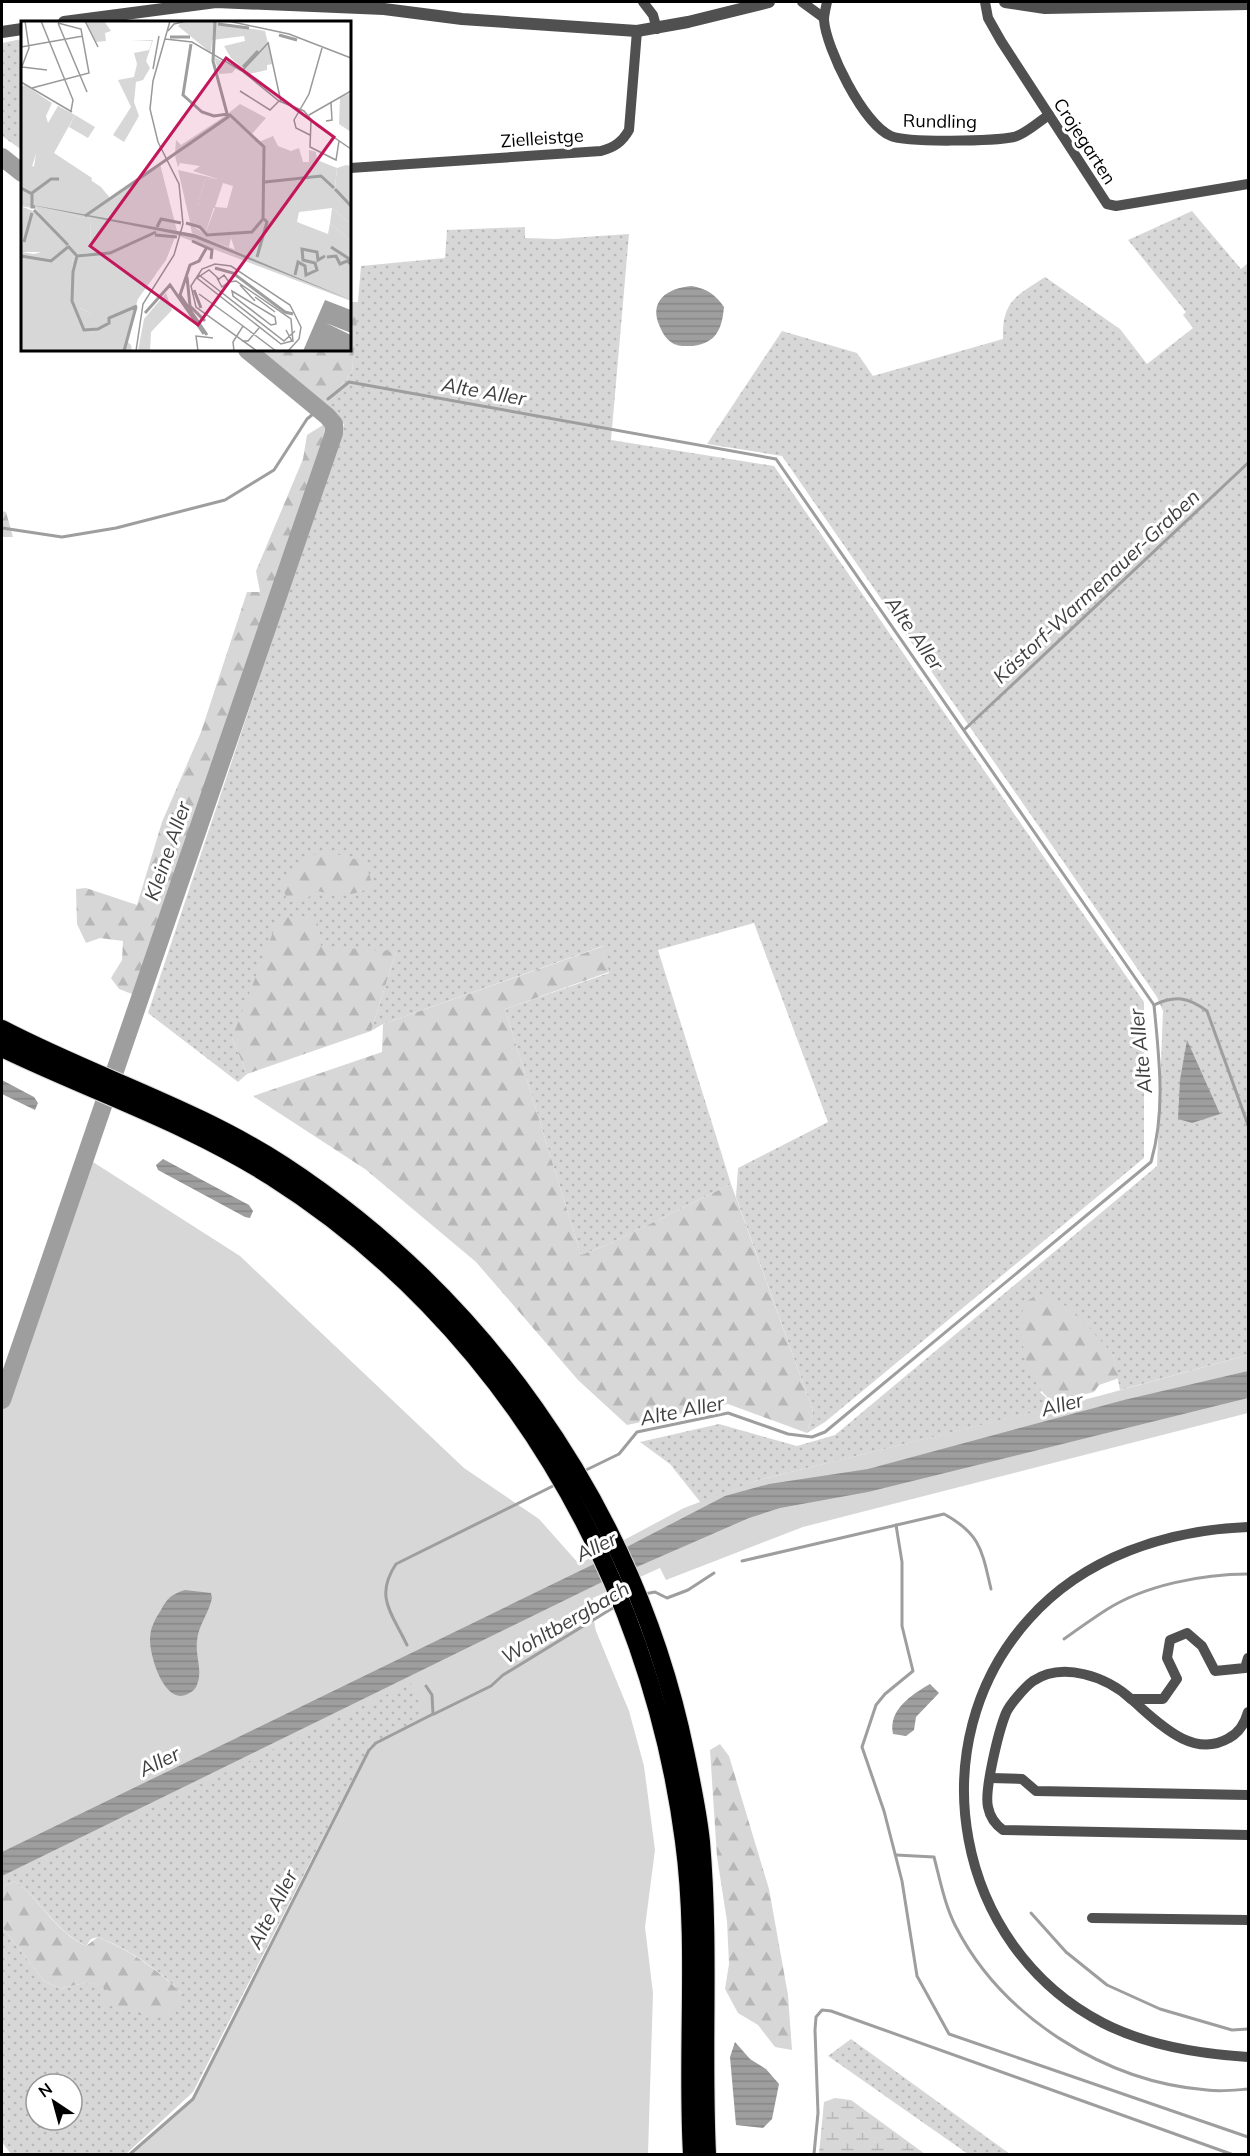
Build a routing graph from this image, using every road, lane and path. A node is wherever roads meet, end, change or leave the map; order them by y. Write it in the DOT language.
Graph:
graph roads {
  1 [pos="643,2"];
  2 [pos="769,2"];
  3 [pos="802,2"];
  4 [pos="827,2"];
  5 [pos="985,2"];
  6 [pos="1005,2"];
  7 [pos="189,3"];
  8 [pos="1248,4"];
  9 [pos="824,18"];
  10 [pos="71,21"];
  11 [pos="657,28"];
  12 [pos="21,29"];
  13 [pos="637,31"];
  14 [pos="2,32"];
  15 [pos="1049,115"];
  16 [pos="351,168"];
  17 [pos="1248,184"];
  18 [pos="2,1029"];
  19 [pos="2,1048"];
  20 [pos="59,1066"];
  21 [pos="1248,1527"];
  22 [pos="638,1619"];
  23 [pos="1247,1663"];
  24 [pos="1248,1679"];
  25 [pos="1131,1699"];
  26 [pos="1163,1700"];
  27 [pos="1248,1712"];
  28 [pos="1159,1722"];
  29 [pos="991,1778"];
  30 [pos="1248,1795"];
  31 [pos="1248,1835"];
  32 [pos="1092,1918"];
  33 [pos="1248,1920"];
  34 [pos="1248,2057"];
  35 [pos="692,2154"];
  36 [pos="707,2154"];
  1 -- 11 [label="street"];
  2 -- 11 [label="street"];
  3 -- 9 [label="street"];
  4 -- 9 [label="street, Rundling"];
  5 -- 15 [label="street, Crojegarten"];
  6 -- 8 [label="street"];
  7 -- 10 [label="street"];
  7 -- 13 [label="street"];
  9 -- 15 [label="street, Rundling"];
  11 -- 13 [label="street"];
  12 -- 14 [label="street"];
  13 -- 16 [label="street, Zielleistge"];
  15 -- 17 [label="street, Crojegarten"];
  18 -- 20 [label="highway"];
  19 -- 20 [label="highway"];
  20 -- 22 [label="highway"];
  21 -- 34 [label="street"];
  22 -- 35 [label="highway"];
  22 -- 36 [label="highway"];
  23 -- 24 [label="street"];
  23 -- 26 [label="street"];
  25 -- 26 [label="street"];
  25 -- 28 [label="street"];
  25 -- 29 [label="street"];
  26 -- 28 [label="street"];
  27 -- 28 [label="street"];
  29 -- 30 [label="street"];
  29 -- 31 [label="street"];
  32 -- 33 [label="street"];
}
